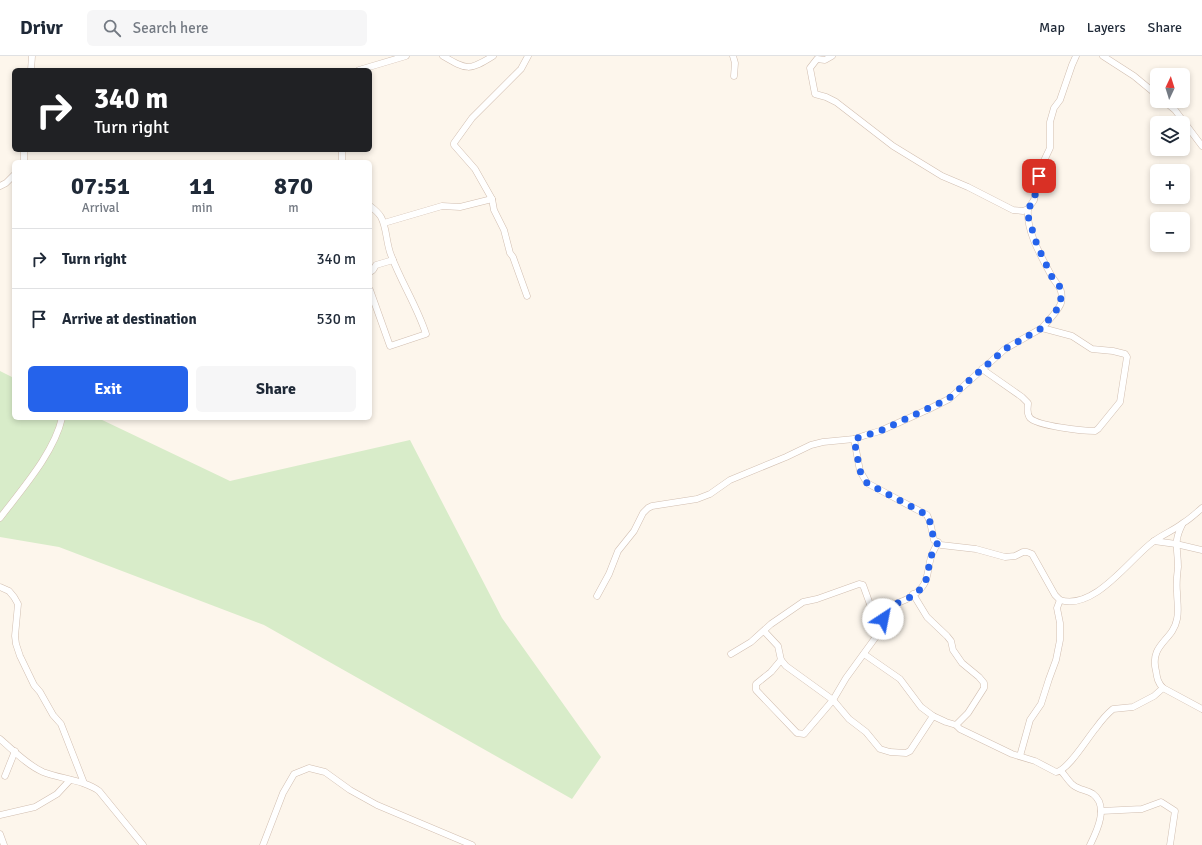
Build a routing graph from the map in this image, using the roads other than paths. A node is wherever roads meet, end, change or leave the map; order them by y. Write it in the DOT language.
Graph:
graph roads {
  1 [pos="32,56"];
  2 [pos="406,56"];
  3 [pos="443,56"];
  4 [pos="493,56"];
  5 [pos="528,56"];
  6 [pos="733,56"];
  7 [pos="832,56"];
  8 [pos="1076,56"];
  9 [pos="1103,56"];
  10 [pos="820,58"];
  11 [pos="31,68"];
  12 [pos="366,68"];
  13 [pos="734,76"];
  14 [pos="1150,89"];
  15 [pos="1173,108"];
  16 [pos="1202,146"];
  17 [pos="12,177"];
  18 [pos="0,186"];
  19 [pos="492,199"];
  20 [pos="372,208"];
  21 [pos="1028,209"];
  22 [pos="384,223"];
  23 [pos="393,260"];
  24 [pos="372,270"];
  25 [pos="372,296"];
  26 [pos="527,296"];
  27 [pos="1042,328"];
  28 [pos="982,369"];
  29 [pos="62,420"];
  30 [pos="854,439"];
  31 [pos="1202,508"];
  32 [pos="0,518"];
  33 [pos="1182,524"];
  34 [pos="1154,541"];
  35 [pos="938,542"];
  36 [pos="1176,544"];
  37 [pos="1202,550"];
  38 [pos="0,587"];
  39 [pos="913,594"];
  40 [pos="597,596"];
  41 [pos="1060,600"];
  42 [pos="884,609"];
  43 [pos="764,630"];
  44 [pos="731,654"];
  45 [pos="864,654"];
  46 [pos="780,660"];
  47 [pos="1163,688"];
  48 [pos="833,700"];
  49 [pos="1202,709"];
  50 [pos="933,716"];
  51 [pos="956,725"];
  52 [pos="0,740"];
  53 [pos="15,751"];
  54 [pos="1020,756"];
  55 [pos="1061,771"];
  56 [pos="5,776"];
  57 [pos="70,780"];
  58 [pos="84,783"];
  59 [pos="1101,810"];
  60 [pos="0,815"];
  61 [pos="0,834"];
  62 [pos="4,845"];
  63 [pos="143,845"];
  64 [pos="263,845"];
  65 [pos="472,845"];
  66 [pos="1090,845"];
  67 [pos="1170,845"];
  1 -- 11 [label="street"];
  2 -- 12 [label="street"];
  3 -- 4 [label="street"];
  5 -- 19 [label="street"];
  6 -- 13 [label="street"];
  7 -- 10 [label="street"];
  8 -- 21 [label="street"];
  9 -- 14 [label="street"];
  10 -- 21 [label="street"];
  15 -- 16 [label="street"];
  17 -- 18 [label="street"];
  19 -- 22 [label="street"];
  19 -- 26 [label="street"];
  20 -- 22 [label="street"];
  21 -- 27 [label="street"];
  22 -- 23 [label="street"];
  23 -- 24 [label="street"];
  23 -- 25 [label="street"];
  27 -- 28 [label="street"];
  27 -- 28 [label="street"];
  28 -- 30 [label="street"];
  29 -- 32 [label="street"];
  30 -- 35 [label="street"];
  30 -- 40 [label="street"];
  31 -- 33 [label="street"];
  33 -- 34 [label="street"];
  33 -- 36 [label="street"];
  34 -- 36 [label="street"];
  34 -- 41 [label="street"];
  35 -- 39 [label="street"];
  35 -- 41 [label="street"];
  36 -- 37 [label="street"];
  36 -- 47 [label="street"];
  38 -- 58 [label="street"];
  39 -- 42 [label="street"];
  39 -- 51 [label="street"];
  41 -- 54 [label="street"];
  42 -- 43 [label="street"];
  42 -- 45 [label="street"];
  43 -- 44 [label="street"];
  43 -- 46 [label="street"];
  45 -- 48 [label="street"];
  45 -- 50 [label="street"];
  46 -- 48 [label="street"];
  46 -- 48 [label="street"];
  47 -- 49 [label="street"];
  47 -- 55 [label="street"];
  48 -- 50 [label="street"];
  50 -- 51 [label="street"];
  51 -- 54 [label="street"];
  52 -- 53 [label="street"];
  53 -- 56 [label="street"];
  53 -- 57 [label="street"];
  54 -- 55 [label="street"];
  55 -- 59 [label="street"];
  57 -- 58 [label="street"];
  57 -- 60 [label="street"];
  58 -- 63 [label="street"];
  59 -- 66 [label="street"];
  59 -- 67 [label="street"];
  61 -- 62 [label="street"];
  64 -- 65 [label="street"];
}
